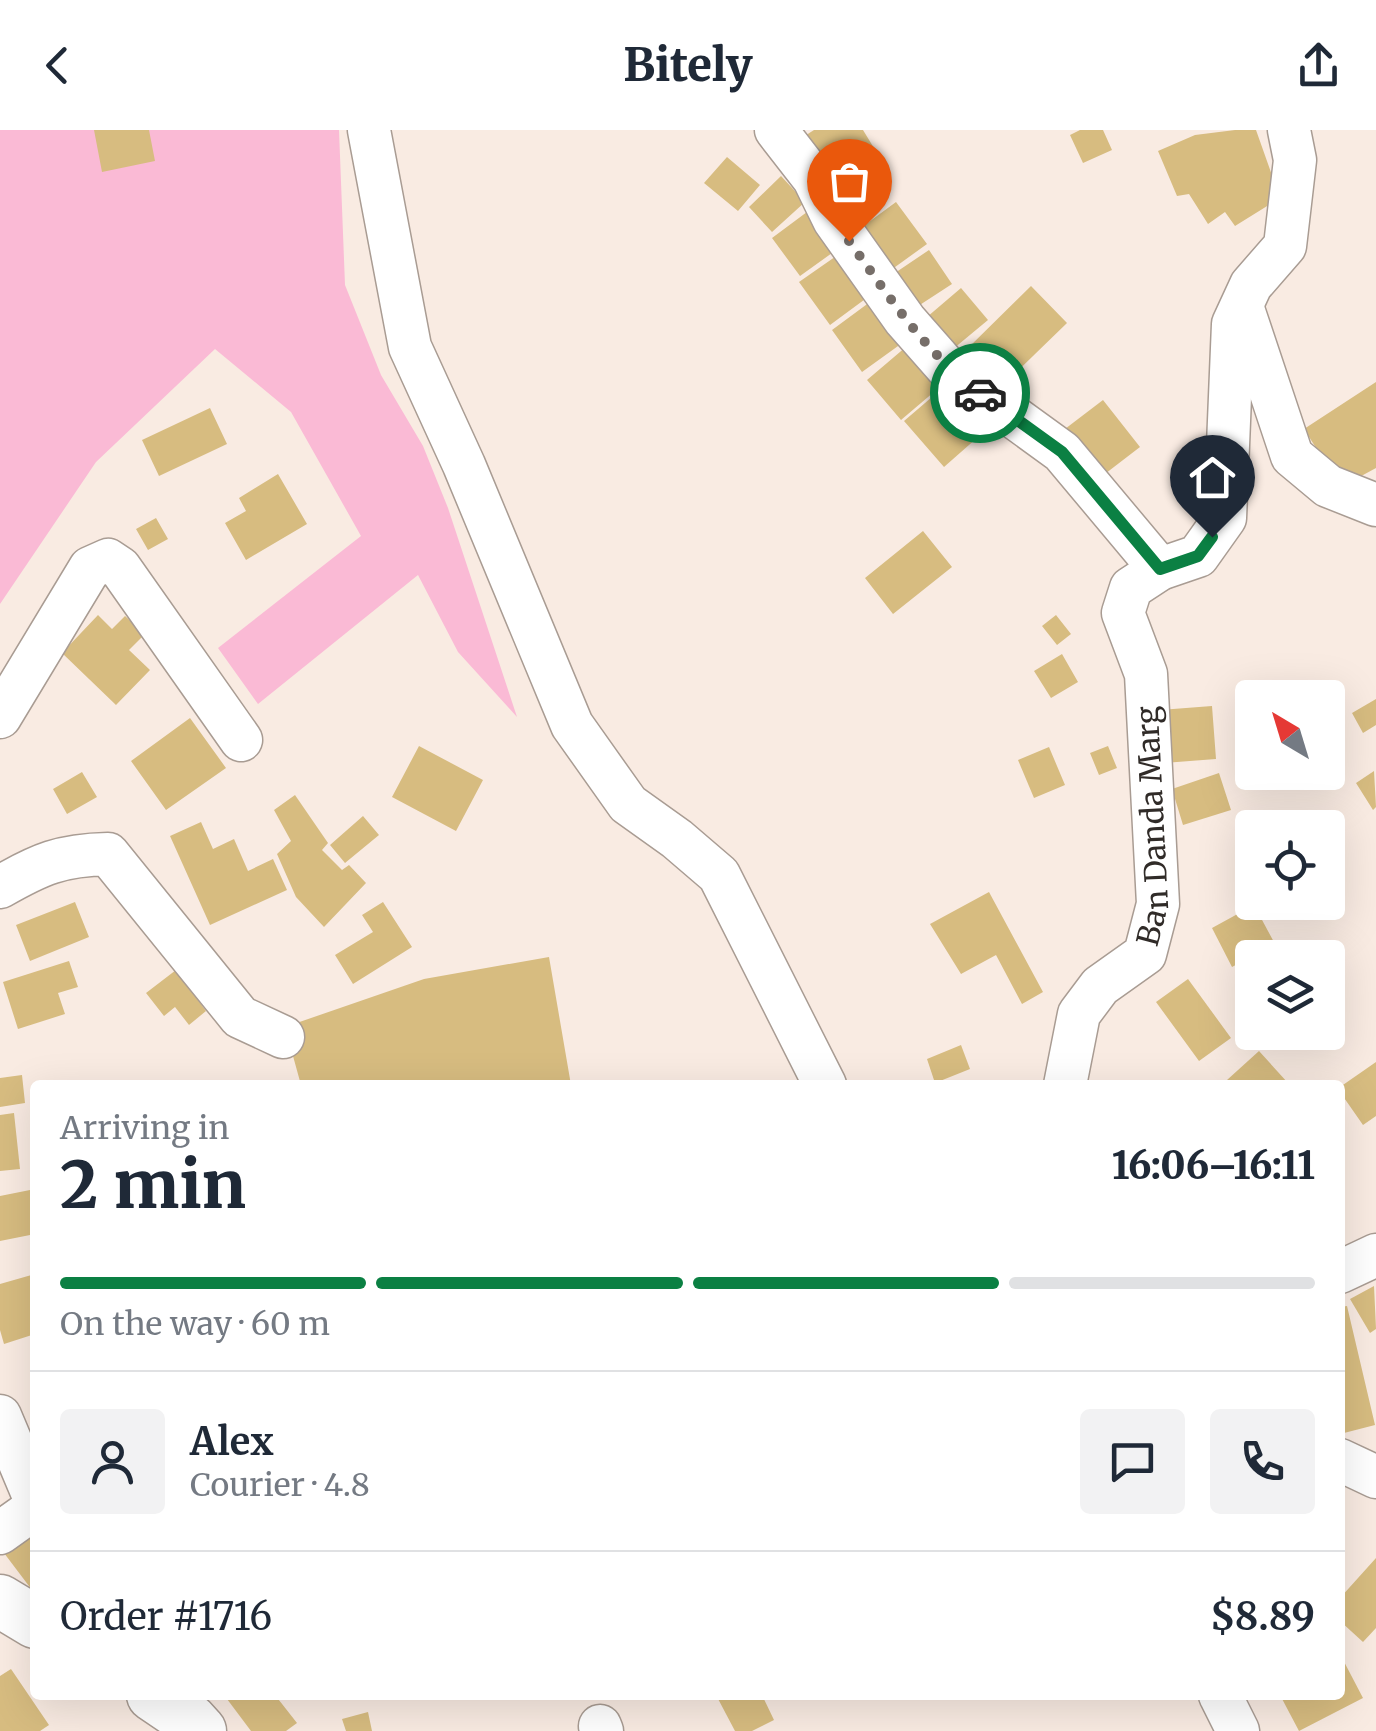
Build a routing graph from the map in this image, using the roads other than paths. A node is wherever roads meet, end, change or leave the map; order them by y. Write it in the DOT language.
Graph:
graph roads {
  1 [pos="369,130"];
  2 [pos="776,130"];
  3 [pos="1289,130"];
  4 [pos="1242,305"];
  5 [pos="1376,505"];
  6 [pos="1160,569"];
  7 [pos="0,717"];
  8 [pos="241,740"];
  9 [pos="0,887"];
  10 [pos="284,1037"];
  11 [pos="822,1080"];
  12 [pos="1066,1080"];
  13 [pos="1376,1255"];
  14 [pos="1345,1270"];
  15 [pos="0,1416"];
  16 [pos="1345,1462"];
  17 [pos="1376,1477"];
  18 [pos="30,1487"];
  19 [pos="30,1512"];
  20 [pos="0,1534"];
  21 [pos="0,1601"];
  22 [pos="30,1619"];
  23 [pos="161,1700"];
  24 [pos="1222,1700"];
  25 [pos="200,1731"];
  26 [pos="1238,1731"];
  1 -- 11 [label="street"];
  2 -- 6 [label="street"];
  3 -- 4 [label="street, Ban Danda Marg"];
  4 -- 5 [label="street"];
  4 -- 6 [label="street, Ban Danda Marg"];
  6 -- 12 [label="street, Ban Danda Marg"];
  7 -- 8 [label="street"];
  9 -- 10 [label="street"];
  13 -- 14 [label="street"];
  15 -- 18 [label="street"];
  16 -- 17 [label="street"];
  19 -- 20 [label="street"];
  21 -- 22 [label="main road"];
  23 -- 25 [label="main road"];
  24 -- 26 [label="street"];
}
